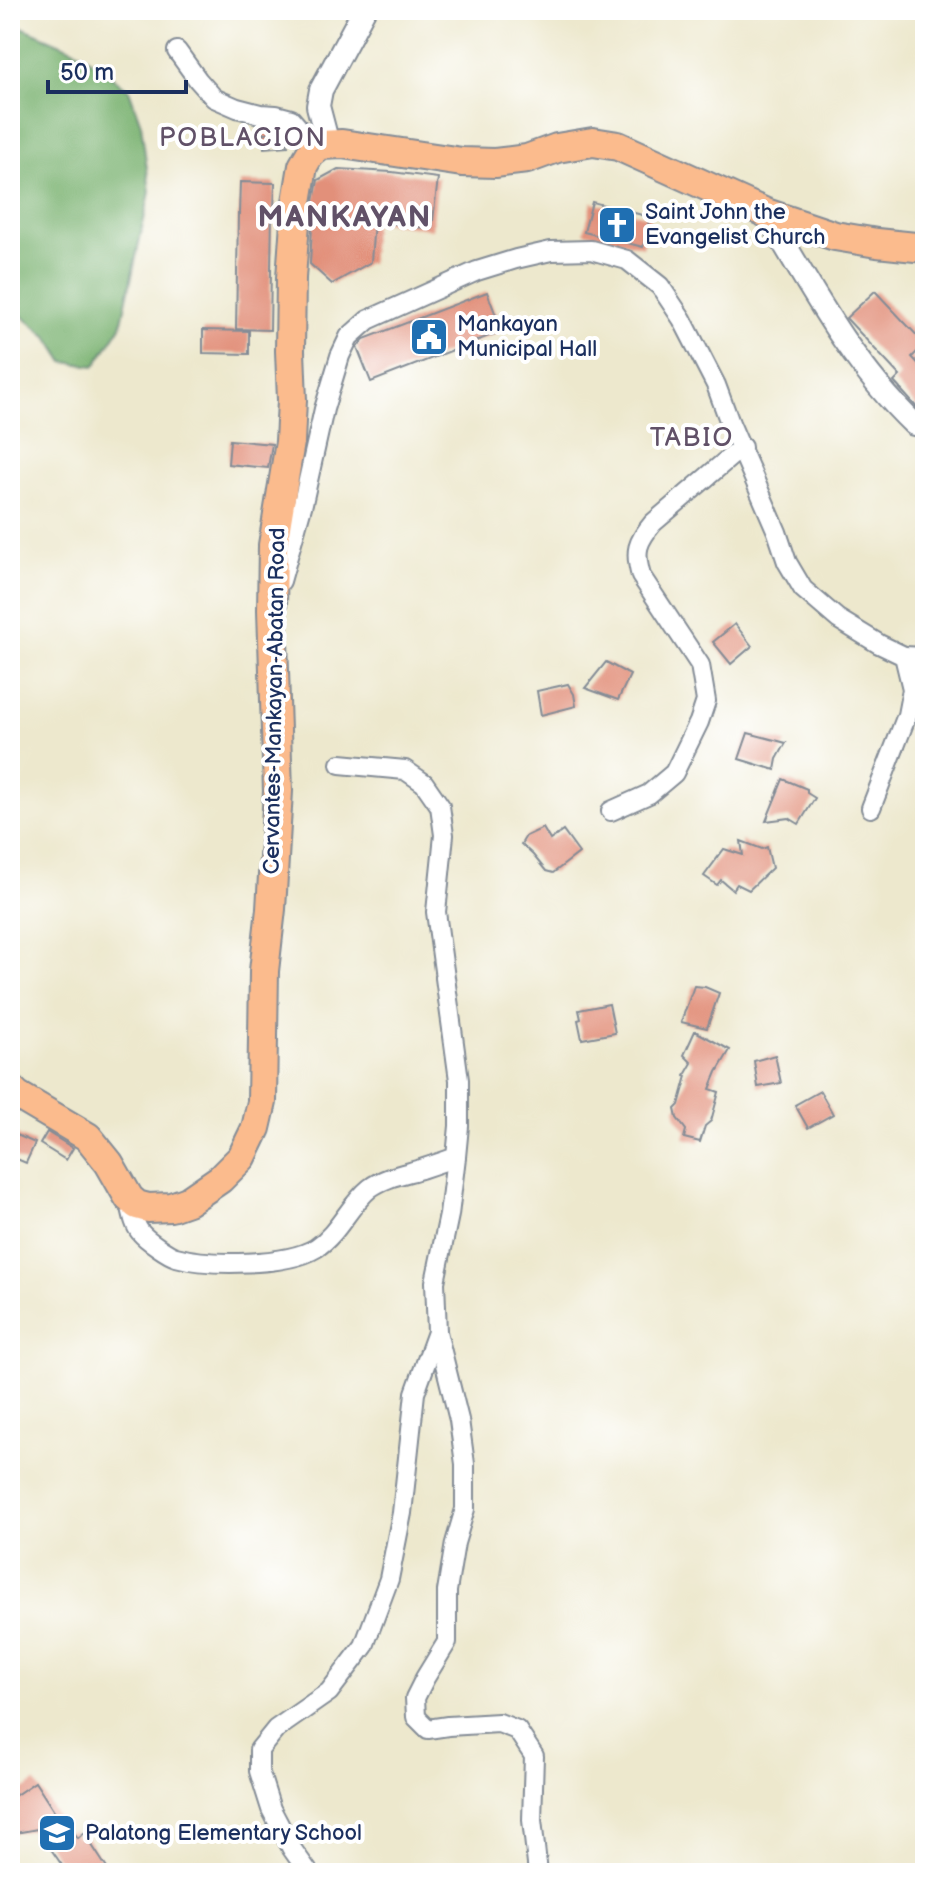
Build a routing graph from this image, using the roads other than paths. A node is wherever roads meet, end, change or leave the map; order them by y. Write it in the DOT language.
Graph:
graph roads {
  1 [pos="364,10"];
  2 [pos="177,51"];
  3 [pos="322,146"];
  4 [pos="766,213"];
  5 [pos="925,248"];
  6 [pos="925,425"];
  7 [pos="742,447"];
  8 [pos="272,610"];
  9 [pos="904,656"];
  10 [pos="925,657"];
  11 [pos="340,764"];
  12 [pos="871,808"];
  13 [pos="611,811"];
  14 [pos="10,1088"];
  15 [pos="456,1157"];
  16 [pos="129,1198"];
  17 [pos="437,1332"];
  18 [pos="309,1873"];
  19 [pos="538,1873"];
  1 -- 3 [label="street"];
  2 -- 3 [label="street"];
  3 -- 4 [label="main road"];
  3 -- 8 [label="main road, Cervantes-Mankayan-Abatan Road"];
  4 -- 5 [label="main road"];
  4 -- 6 [label="street"];
  7 -- 8 [label="street"];
  7 -- 9 [label="street"];
  7 -- 13 [label="street"];
  8 -- 16 [label="main road, Cervantes-Mankayan-Abatan Road"];
  9 -- 10 [label="street"];
  9 -- 12 [label="street"];
  11 -- 15 [label="street"];
  14 -- 16 [label="main road"];
  15 -- 16 [label="street"];
  15 -- 17 [label="street"];
  17 -- 18 [label="street"];
  17 -- 19 [label="street"];
}
